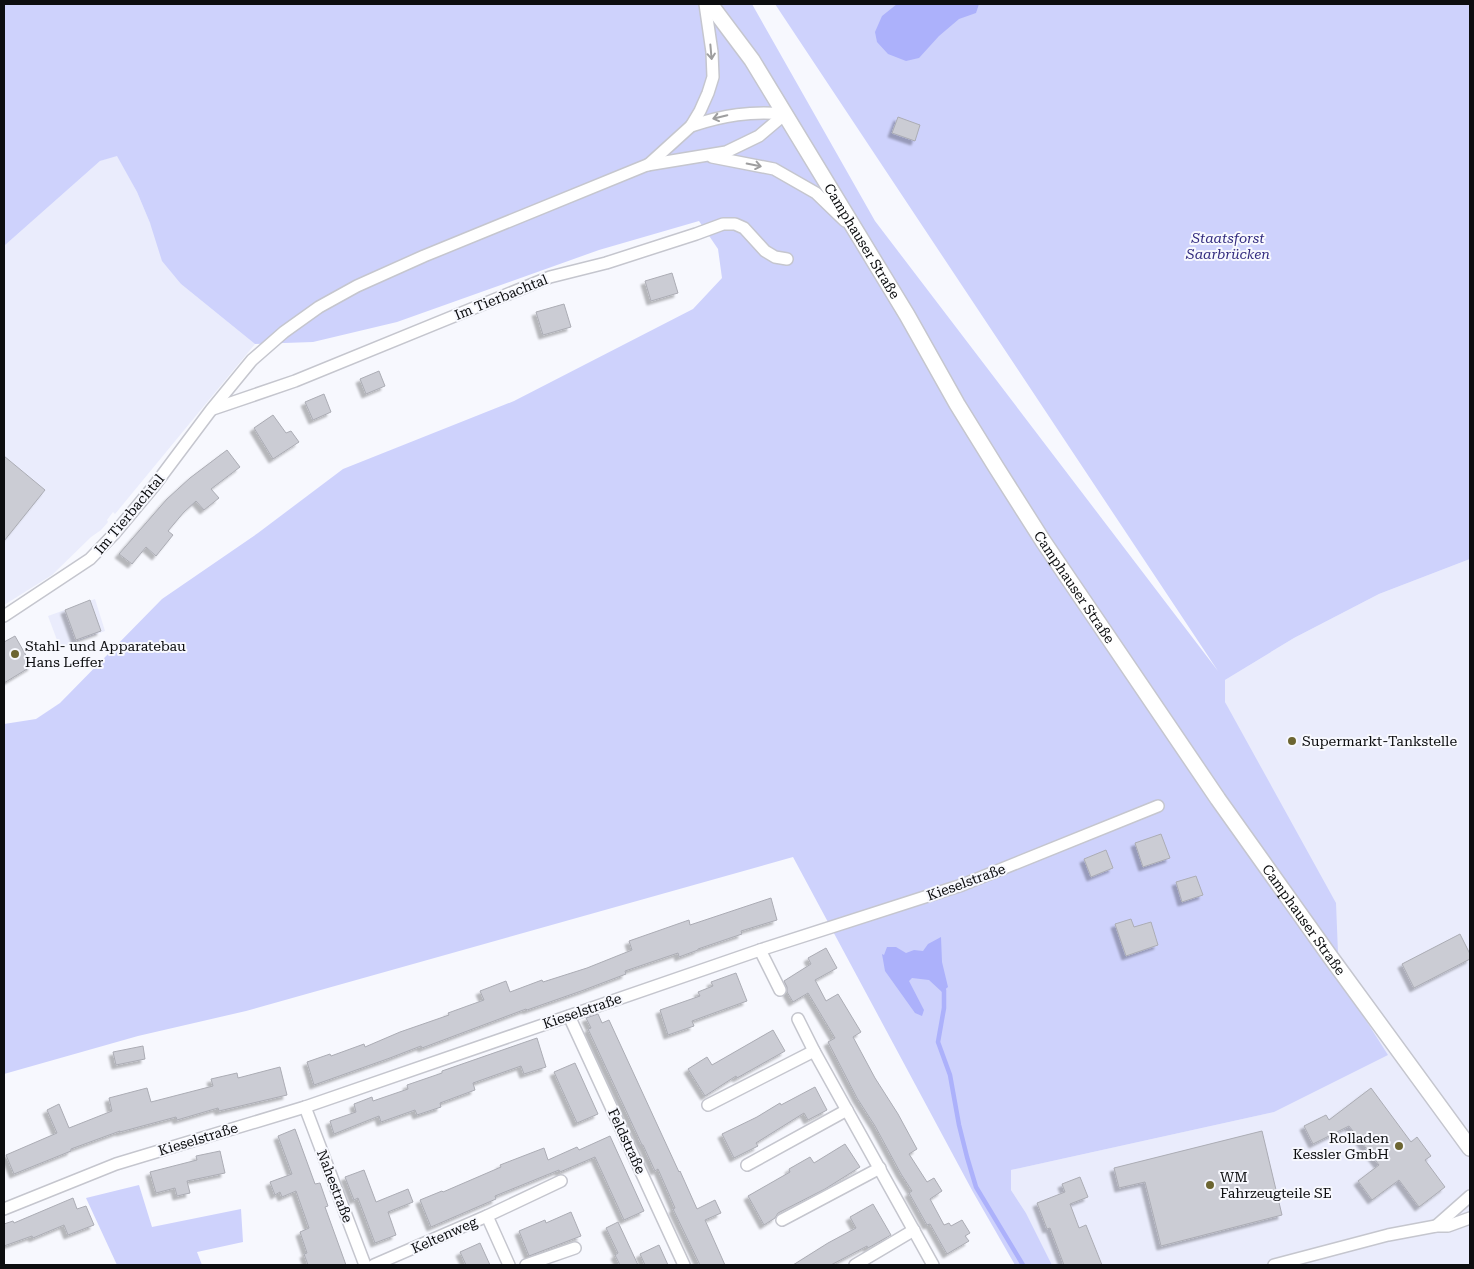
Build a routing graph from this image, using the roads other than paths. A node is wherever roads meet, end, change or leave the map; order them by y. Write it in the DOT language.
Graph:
graph roads {
  1 [pos="705,4"];
  2 [pos="710,4"];
  3 [pos="785,114"];
  4 [pos="691,126"];
  5 [pos="706,156"];
  6 [pos="647,165"];
  7 [pos="854,229"];
  8 [pos="787,259"];
  9 [pos="211,410"];
  10 [pos="4,616"];
  11 [pos="1158,806"];
  12 [pos="760,950"];
  13 [pos="780,990"];
  14 [pos="569,1016"];
  15 [pos="798,1019"];
  16 [pos="814,1051"];
  17 [pos="708,1105"];
  18 [pos="305,1106"];
  19 [pos="847,1110"];
  20 [pos="1470,1148"];
  21 [pos="747,1165"];
  22 [pos="880,1168"];
  23 [pos="561,1182"];
  24 [pos="1470,1196"];
  25 [pos="4,1209"];
  26 [pos="487,1216"];
  27 [pos="1470,1218"];
  28 [pos="782,1220"];
  29 [pos="1436,1226"];
  30 [pos="914,1230"];
  31 [pos="575,1248"];
  32 [pos="366,1265"];
  33 [pos="374,1265"];
  34 [pos="509,1265"];
  35 [pos="526,1265"];
  36 [pos="684,1265"];
  37 [pos="855,1265"];
  38 [pos="933,1265"];
  39 [pos="1274,1265"];
  1 -- 4 [label="street, Im Tierbachtal, one-way"];
  2 -- 3 [label="street, Camphauser Straße"];
  3 -- 4 [label="street, Im Tierbachtal, one-way"];
  3 -- 5 [label="street, Im Tierbachtal"];
  3 -- 7 [label="street, Camphauser Straße"];
  4 -- 6 [label="street, Im Tierbachtal"];
  5 -- 6 [label="street, Im Tierbachtal"];
  5 -- 7 [label="street, Im Tierbachtal, one-way"];
  6 -- 9 [label="street, Im Tierbachtal"];
  7 -- 20 [label="street, Camphauser Straße"];
  8 -- 9 [label="street, Im Tierbachtal"];
  9 -- 10 [label="street, Im Tierbachtal"];
  11 -- 12 [label="street, Kieselstraße"];
  12 -- 13 [label="street"];
  12 -- 14 [label="street, Kieselstraße"];
  14 -- 18 [label="street, Kieselstraße"];
  14 -- 36 [label="street, Feldstraße"];
  15 -- 16 [label="street"];
  16 -- 17 [label="street"];
  16 -- 19 [label="street"];
  18 -- 25 [label="street, Kieselstraße"];
  18 -- 32 [label="street, Nahestraße"];
  19 -- 21 [label="street"];
  19 -- 22 [label="street"];
  22 -- 28 [label="street"];
  22 -- 30 [label="street"];
  23 -- 26 [label="street, Keltenweg"];
  24 -- 29 [label="street"];
  26 -- 33 [label="street, Keltenweg"];
  26 -- 34 [label="street, Keltenweg"];
  27 -- 29 [label="street"];
  29 -- 39 [label="street"];
  30 -- 37 [label="street"];
  30 -- 38 [label="street"];
  31 -- 35 [label="street"];
}
